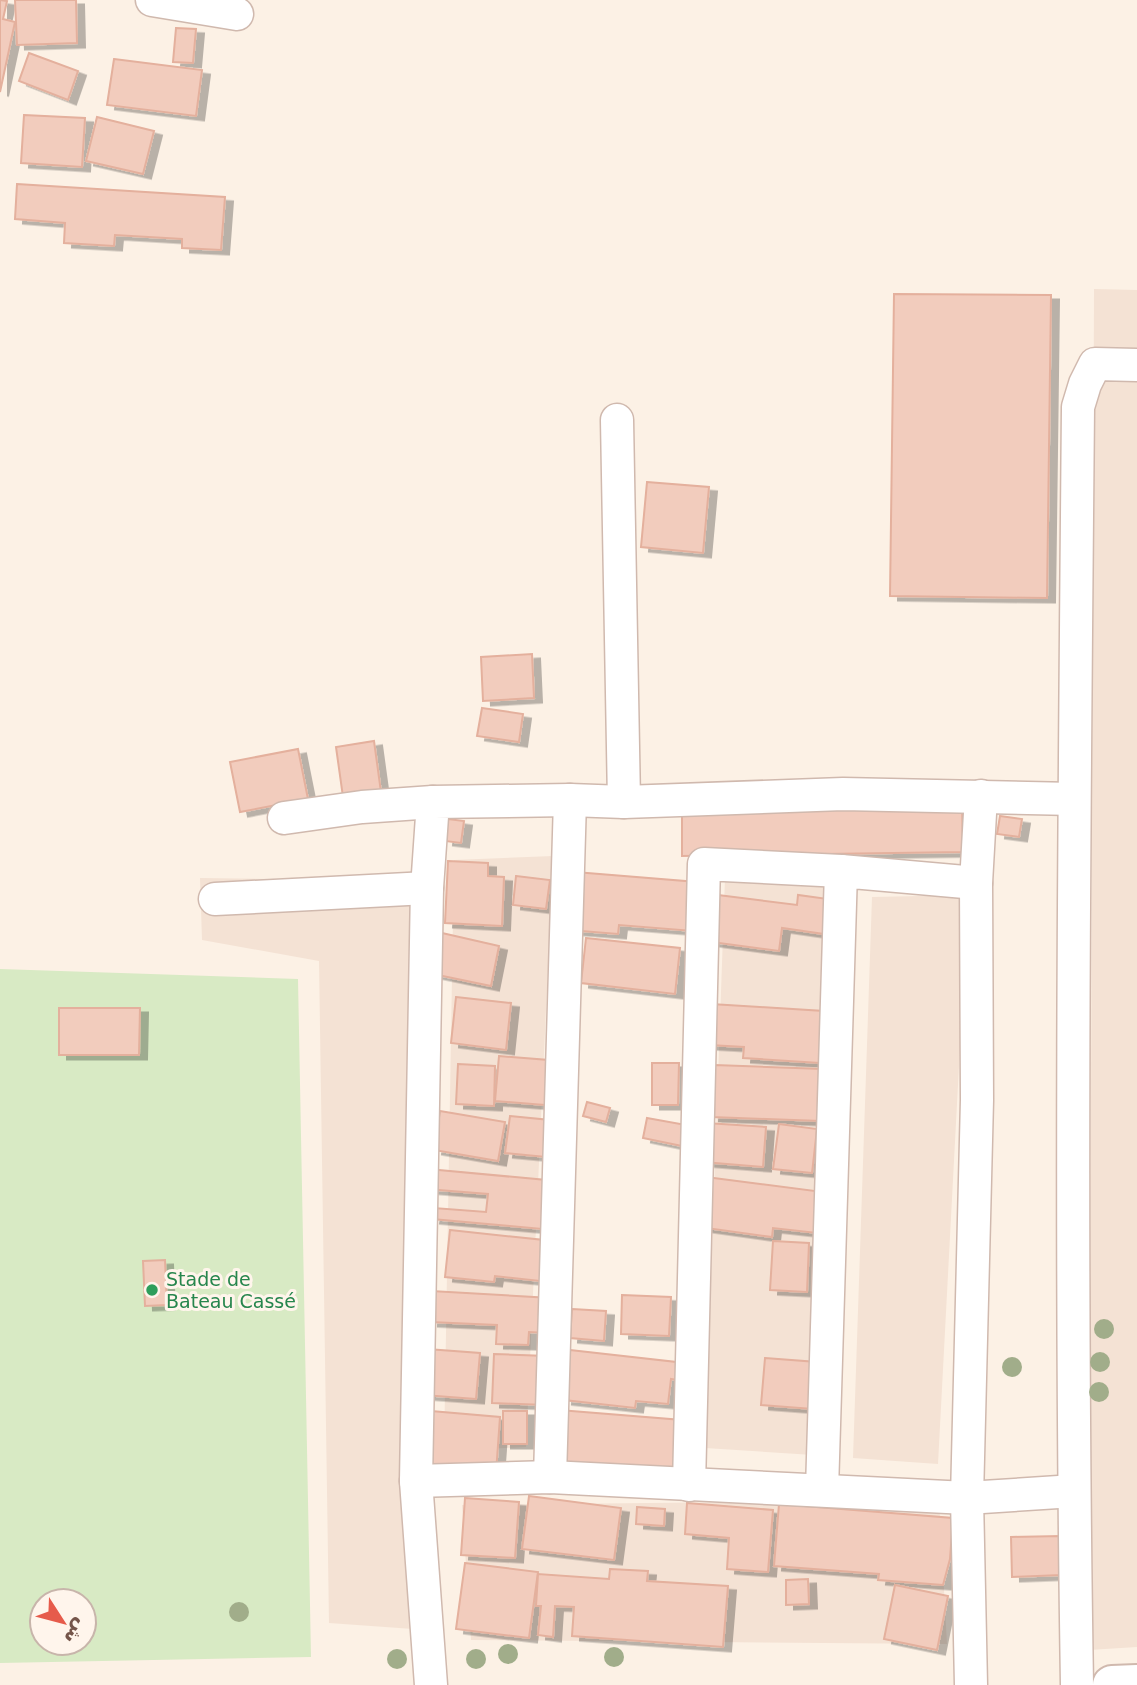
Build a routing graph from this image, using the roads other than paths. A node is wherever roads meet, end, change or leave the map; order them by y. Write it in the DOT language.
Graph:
graph roads {
  1 [pos="152,0"];
  2 [pos="237,13"];
  3 [pos="1137,365"];
  4 [pos="617,420"];
  5 [pos="981,796"];
  6 [pos="1074,799"];
  7 [pos="570,800"];
  8 [pos="433,802"];
  9 [pos="624,802"];
  10 [pos="284,818"];
  11 [pos="841,871"];
  12 [pos="976,883"];
  13 [pos="426,888"];
  14 [pos="215,899"];
  15 [pos="550,1478"];
  16 [pos="416,1480"];
  17 [pos="689,1485"];
  18 [pos="822,1490"];
  19 [pos="1074,1491"];
  20 [pos="967,1498"];
  21 [pos="1137,1684"];
  22 [pos="431,1685"];
  23 [pos="971,1685"];
  24 [pos="1077,1685"];
  25 [pos="1112,1685"];
  1 -- 2 [label="street"];
  3 -- 6 [label="street"];
  4 -- 9 [label="street"];
  5 -- 6 [label="street"];
  5 -- 9 [label="street"];
  5 -- 12 [label="street"];
  6 -- 19 [label="street"];
  7 -- 8 [label="street"];
  7 -- 9 [label="street"];
  7 -- 15 [label="street"];
  8 -- 10 [label="street"];
  8 -- 13 [label="street"];
  11 -- 12 [label="street"];
  11 -- 17 [label="street"];
  11 -- 18 [label="street"];
  12 -- 20 [label="street"];
  13 -- 14 [label="street"];
  13 -- 16 [label="street"];
  15 -- 16 [label="street"];
  15 -- 17 [label="street"];
  16 -- 22 [label="street"];
  17 -- 18 [label="street"];
  18 -- 20 [label="street"];
  19 -- 20 [label="street"];
  19 -- 24 [label="street"];
  20 -- 23 [label="street"];
  21 -- 25 [label="street"];
}
